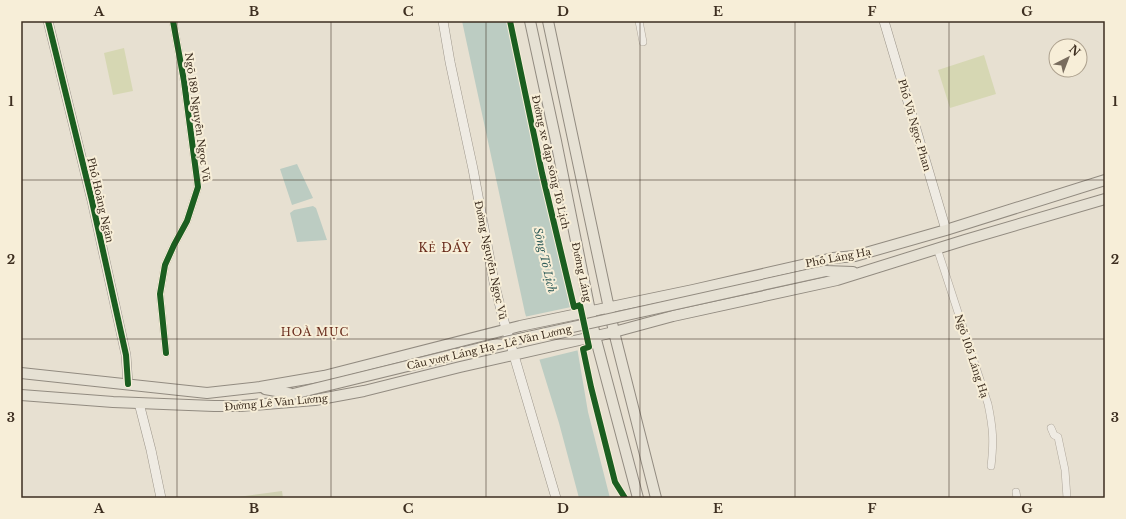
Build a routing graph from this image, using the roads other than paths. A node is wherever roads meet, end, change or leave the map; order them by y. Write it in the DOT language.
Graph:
graph roads {
  1 [pos="48,21"];
  2 [pos="173,21"];
  3 [pos="443,21"];
  4 [pos="530,21"];
  5 [pos="548,21"];
  6 [pos="639,21"];
  7 [pos="884,21"];
  8 [pos="643,42"];
  9 [pos="1105,180"];
  10 [pos="1052,196"];
  11 [pos="1105,199"];
  12 [pos="1056,213"];
  13 [pos="946,230"];
  14 [pos="938,248"];
  15 [pos="855,256"];
  16 [pos="825,271"];
  17 [pos="860,272"];
  18 [pos="669,295"];
  19 [pos="609,307"];
  20 [pos="590,311"];
  21 [pos="673,316"];
  22 [pos="506,330"];
  23 [pos="614,332"];
  24 [pos="595,336"];
  25 [pos="454,343"];
  26 [pos="166,353"];
  27 [pos="513,355"];
  28 [pos="460,367"];
  29 [pos="21,373"];
  30 [pos="128,384"];
  31 [pos="260,388"];
  32 [pos="293,394"];
  33 [pos="21,395"];
  34 [pos="139,403"];
  35 [pos="263,404"];
  36 [pos="1051,428"];
  37 [pos="991,466"];
  38 [pos="555,497"];
  39 [pos="161,498"];
  40 [pos="638,498"];
  41 [pos="656,498"];
  42 [pos="1067,498"];
  1 -- 30 [label="street, Phố Hoàng Ngân"];
  2 -- 26 [label="street, Ngõ 189 Nguyễn Ngọc Vũ"];
  3 -- 22 [label="street, Đường Nguyễn Ngọc Vũ"];
  4 -- 20 [label="main road, Đường Láng"];
  5 -- 19 [label="main road, Đường Láng"];
  6 -- 8 [label="street"];
  7 -- 13 [label="street, Phố Vũ Ngọc Phan"];
  9 -- 10 [label="main road, Phố Láng Hạ"];
  10 -- 12 [label="main road"];
  10 -- 13 [label="main road, Phố Láng Hạ"];
  11 -- 12 [label="main road, Phố Láng Hạ"];
  12 -- 14 [label="main road, Phố Láng Hạ"];
  13 -- 15 [label="main road, Phố Láng Hạ"];
  14 -- 17 [label="main road, Phố Láng Hạ"];
  14 -- 37 [label="street, Ngõ 105 Láng Hạ"];
  15 -- 16 [label="main road, Cầu vượt Láng Hạ - Lê Văn Lương"];
  15 -- 18 [label="main road, Phố Láng Hạ"];
  16 -- 17 [label="main road, Cầu vượt Láng Hạ - Lê Văn Lương"];
  16 -- 32 [label="main road, Cầu vượt Láng Hạ - Lê Văn Lương, bridge"];
  17 -- 21 [label="main road, Phố Láng Hạ"];
  18 -- 19 [label="main road, Phố Láng Hạ"];
  18 -- 21 [label="main road"];
  19 -- 20 [label="main road, Phố Láng Hạ"];
  19 -- 23 [label="main road, Đường Láng"];
  20 -- 22 [label="main road, Đường Lê Văn Lương"];
  20 -- 24 [label="main road, Đường Láng"];
  21 -- 23 [label="main road, Phố Láng Hạ"];
  22 -- 25 [label="main road, Đường Lê Văn Lương"];
  22 -- 27 [label="street, Đường Nguyễn Ngọc Vũ"];
  23 -- 24 [label="main road, Phố Láng Hạ"];
  23 -- 41 [label="main road, Đường Láng"];
  24 -- 27 [label="main road, Đường Lê Văn Lương"];
  24 -- 40 [label="main road, Đường Láng"];
  25 -- 28 [label="main road"];
  25 -- 31 [label="main road, Đường Lê Văn Lương"];
  27 -- 28 [label="main road, Đường Lê Văn Lương"];
  27 -- 38 [label="street, Đường Nguyễn Ngọc Vũ"];
  28 -- 35 [label="main road, Đường Lê Văn Lương"];
  29 -- 30 [label="main road, Đường Lê Văn Lương"];
  30 -- 31 [label="main road, Đường Lê Văn Lương"];
  31 -- 32 [label="main road, Cầu vượt Láng Hạ - Lê Văn Lương"];
  32 -- 35 [label="main road, Cầu vượt Láng Hạ - Lê Văn Lương"];
  33 -- 34 [label="main road, Đường Lê Văn Lương"];
  34 -- 35 [label="main road, Đường Lê Văn Lương"];
  34 -- 39 [label="street"];
  36 -- 42 [label="street"];
}
